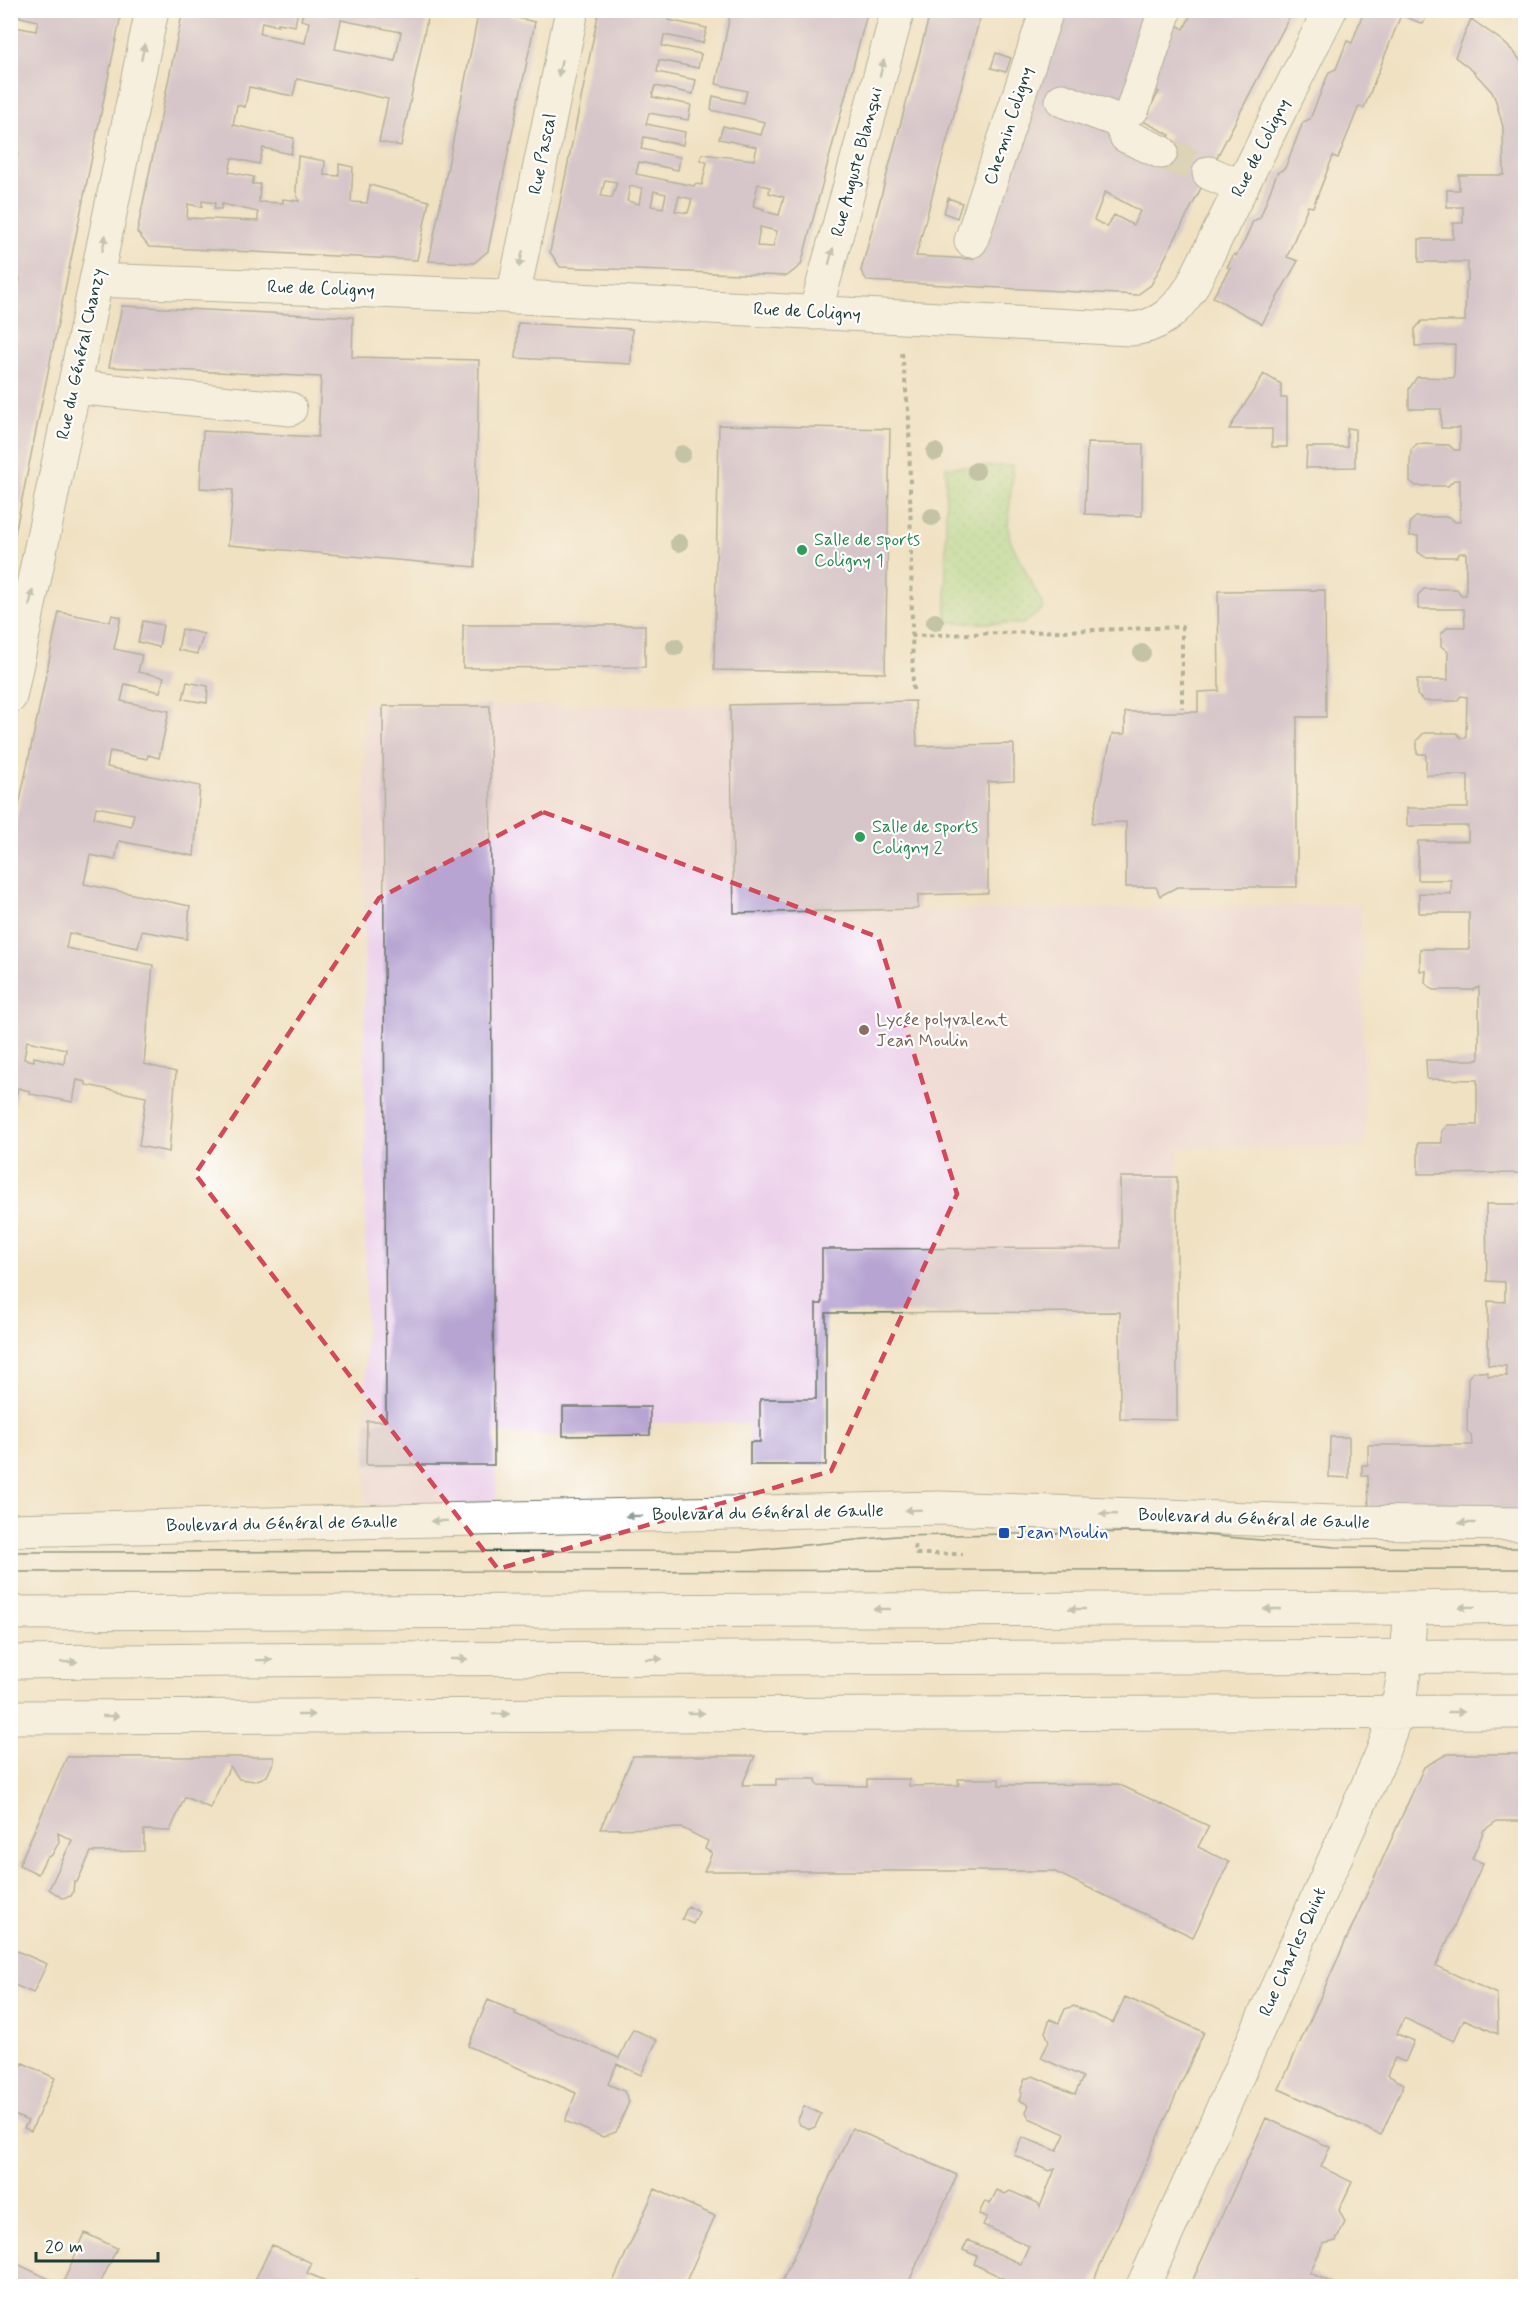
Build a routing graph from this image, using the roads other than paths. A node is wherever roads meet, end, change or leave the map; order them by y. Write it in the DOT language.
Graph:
graph roads {
  1 [pos="152,10"];
  2 [pos="572,10"];
  3 [pos="898,10"];
  4 [pos="1047,10"];
  5 [pos="1165,10"];
  6 [pos="1330,10"];
  7 [pos="1062,100"];
  8 [pos="1133,108"];
  9 [pos="1161,152"];
  10 [pos="1209,173"];
  11 [pos="1242,187"];
  12 [pos="971,241"];
  13 [pos="96,280"];
  14 [pos="513,297"];
  15 [pos="815,313"];
  16 [pos="74,387"];
  17 [pos="290,409"];
  18 [pos="15,653"];
  19 [pos="10,697"];
  20 [pos="1526,1524"];
  21 [pos="10,1530"];
  22 [pos="1526,1606"];
  23 [pos="1411,1608"];
  24 [pos="10,1613"];
  25 [pos="1407,1656"];
  26 [pos="1526,1656"];
  27 [pos="10,1662"];
  28 [pos="1397,1712"];
  29 [pos="1526,1712"];
  30 [pos="10,1717"];
  31 [pos="1143,2286"];
  13 -- 1 [label="street, Rue du Général Chanzy, one-way"];
  2 -- 14 [label="street, Rue Pascal, one-way"];
  15 -- 3 [label="street, Rue Auguste Blanqui, one-way"];
  4 -- 12 [label="street, Chemin Coligny"];
  5 -- 8 [label="street"];
  6 -- 11 [label="street, Rue de Coligny"];
  7 -- 9 [label="street"];
  10 -- 11 [label="street"];
  11 -- 15 [label="street, Rue de Coligny"];
  13 -- 14 [label="street, Rue de Coligny"];
  13 -- 16 [label="street, Rue du Général Chanzy"];
  14 -- 15 [label="street, Rue de Coligny"];
  16 -- 17 [label="street"];
  18 -- 16 [label="street, Rue du Général Chanzy, one-way"];
  18 -- 19 [label="street, Rue du Général Chanzy"];
  20 -- 21 [label="street, Boulevard du Général de Gaulle, one-way"];
  22 -- 23 [label="street, one-way"];
  23 -- 24 [label="street, one-way"];
  23 -- 25 [label="street, Rue Charles Quint"];
  25 -- 26 [label="street"];
  27 -- 25 [label="street, one-way"];
  25 -- 28 [label="street, Rue Charles Quint"];
  28 -- 29 [label="street, one-way"];
  30 -- 28 [label="street, one-way"];
  28 -- 31 [label="street, Rue Charles Quint"];
}
